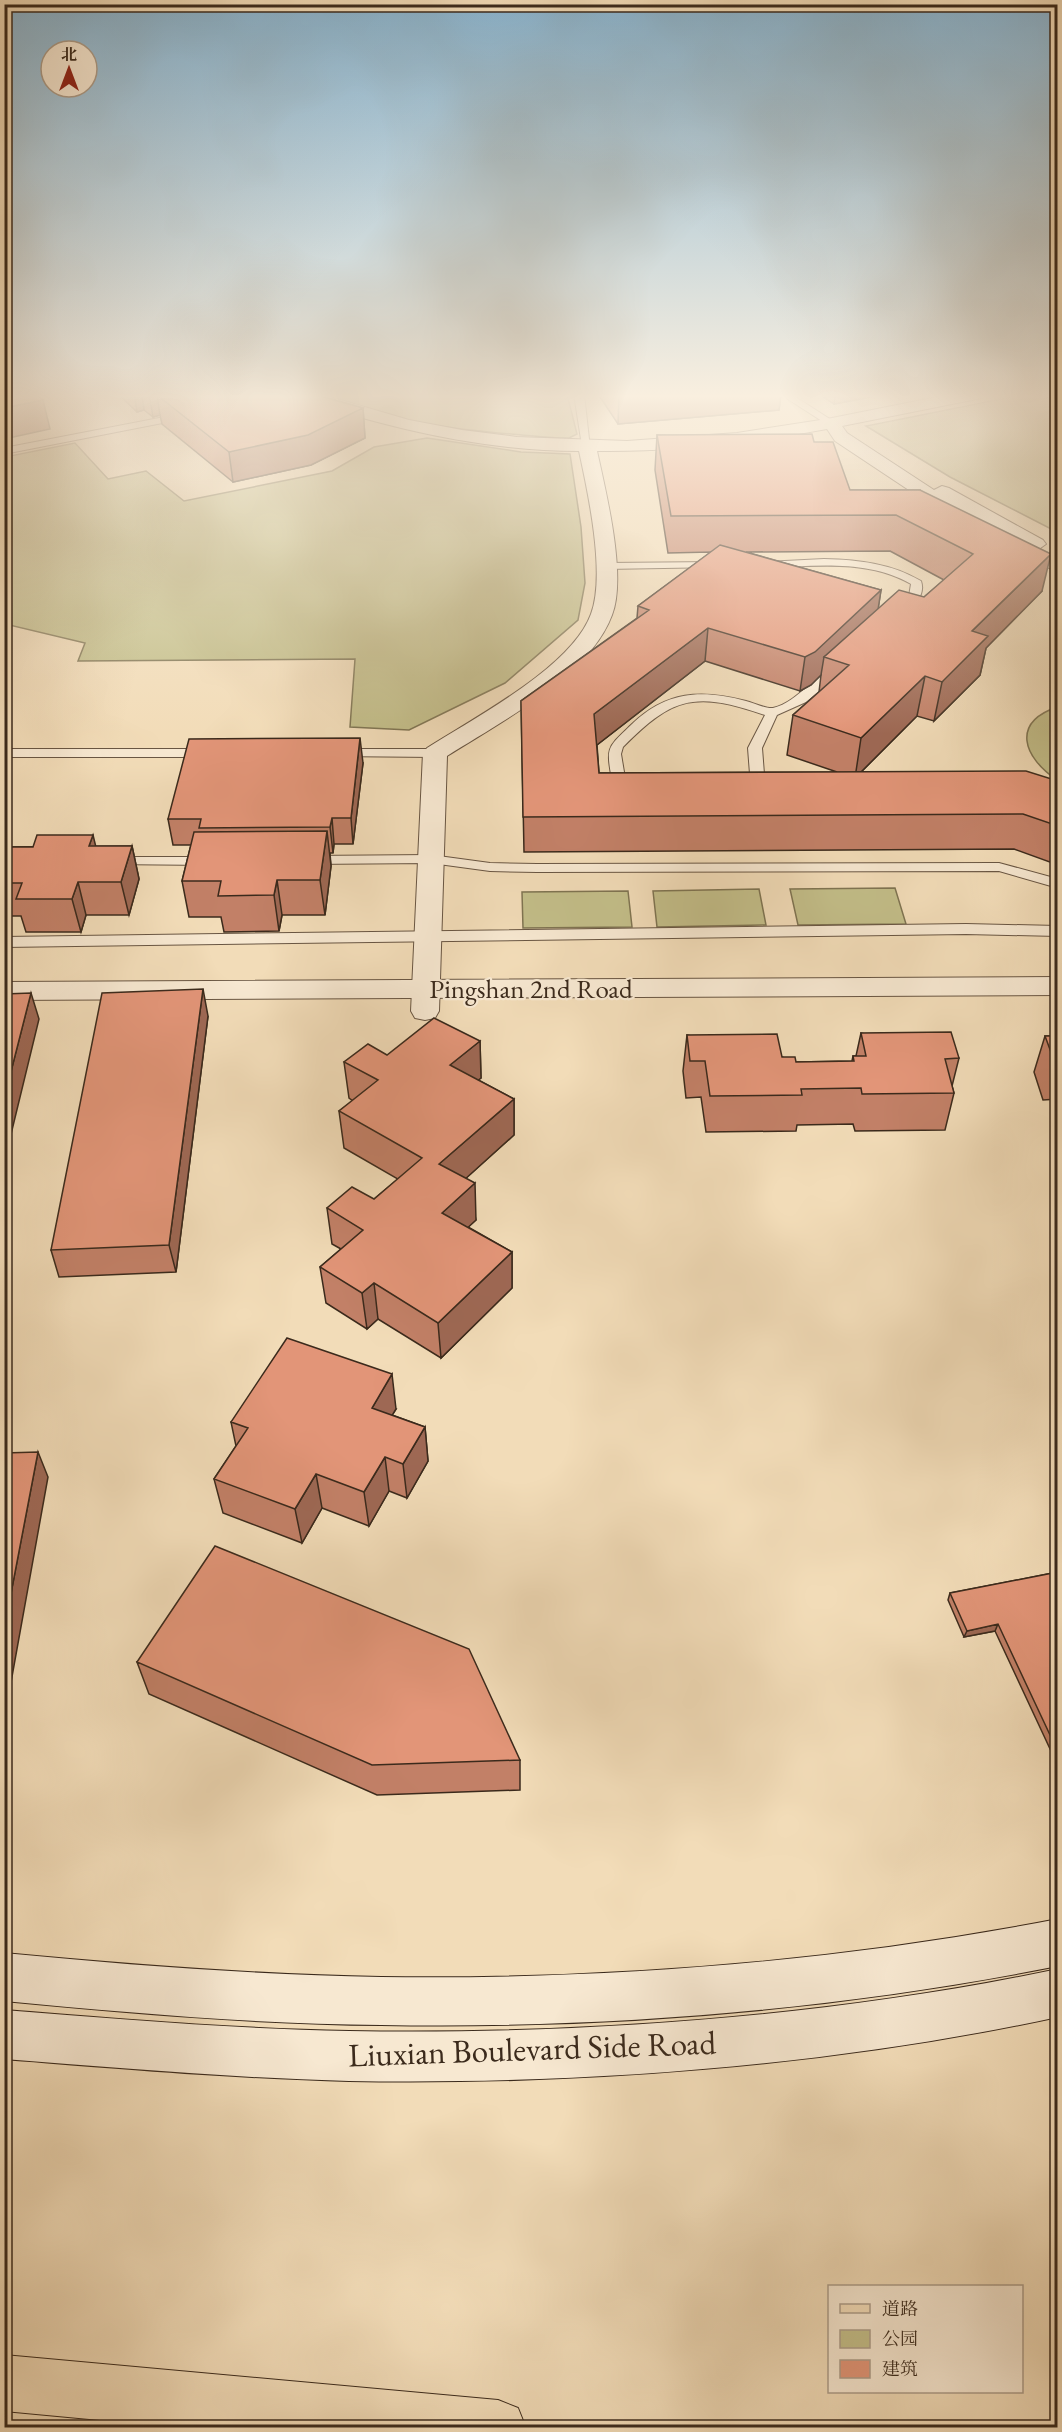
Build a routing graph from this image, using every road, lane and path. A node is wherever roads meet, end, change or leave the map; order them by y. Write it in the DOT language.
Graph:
graph roads {
  1 [pos="597,507"];
  2 [pos="947,507"];
  3 [pos="967,507"];
  4 [pos="1058,554"];
  5 [pos="606,566"];
  6 [pos="1058,566"];
  7 [pos="889,621"];
  8 [pos="849,659"];
  9 [pos="772,713"];
  10 [pos="4,753"];
  11 [pos="220,753"];
  12 [pos="327,753"];
  13 [pos="435,753"];
  14 [pos="651,794"];
  15 [pos="725,794"];
  16 [pos="430,859"];
  17 [pos="288,860"];
  18 [pos="229,861"];
  19 [pos="99,862"];
  20 [pos="1058,884"];
  21 [pos="1058,931"];
  22 [pos="428,936"];
  23 [pos="4,942"];
  24 [pos="1058,986"];
  25 [pos="4,991"];
  26 [pos="425,1000"];
  27 [pos="1058,1009"];
  28 [pos="4,1012"];
  29 [pos="1058,1942"];
  30 [pos="4,1977"];
  31 [pos="1058,1993"];
  32 [pos="4,2034"];
  33 [pos="4,2384"];
  34 [pos="498,2427"];
  1 -- 5 [label="street"];
  2 -- 6 [label="street"];
  3 -- 4 [label="street"];
  5 -- 7 [label="lane"];
  5 -- 13 [label="street"];
  8 -- 9 [label="lane"];
  9 -- 14 [label="lane"];
  9 -- 15 [label="lane"];
  10 -- 11 [label="lane"];
  12 -- 13 [label="lane"];
  13 -- 16 [label="street"];
  16 -- 17 [label="lane"];
  16 -- 20 [label="lane"];
  16 -- 22 [label="street"];
  18 -- 19 [label="lane"];
  21 -- 22 [label="lane"];
  22 -- 23 [label="lane"];
  22 -- 26 [label="street"];
  24 -- 26 [label="street, Pingshan 2nd Road"];
  25 -- 26 [label="street, Pingshan 2nd Road"];
  26 -- 27 [label="street, Pingshan 2nd Road"];
  26 -- 28 [label="street, Pingshan 2nd Road"];
  29 -- 30 [label="street, Liuxian Boulevard Side Road"];
  31 -- 32 [label="street, Liuxian Boulevard Side Road"];
  33 -- 34 [label="main road"];
}
